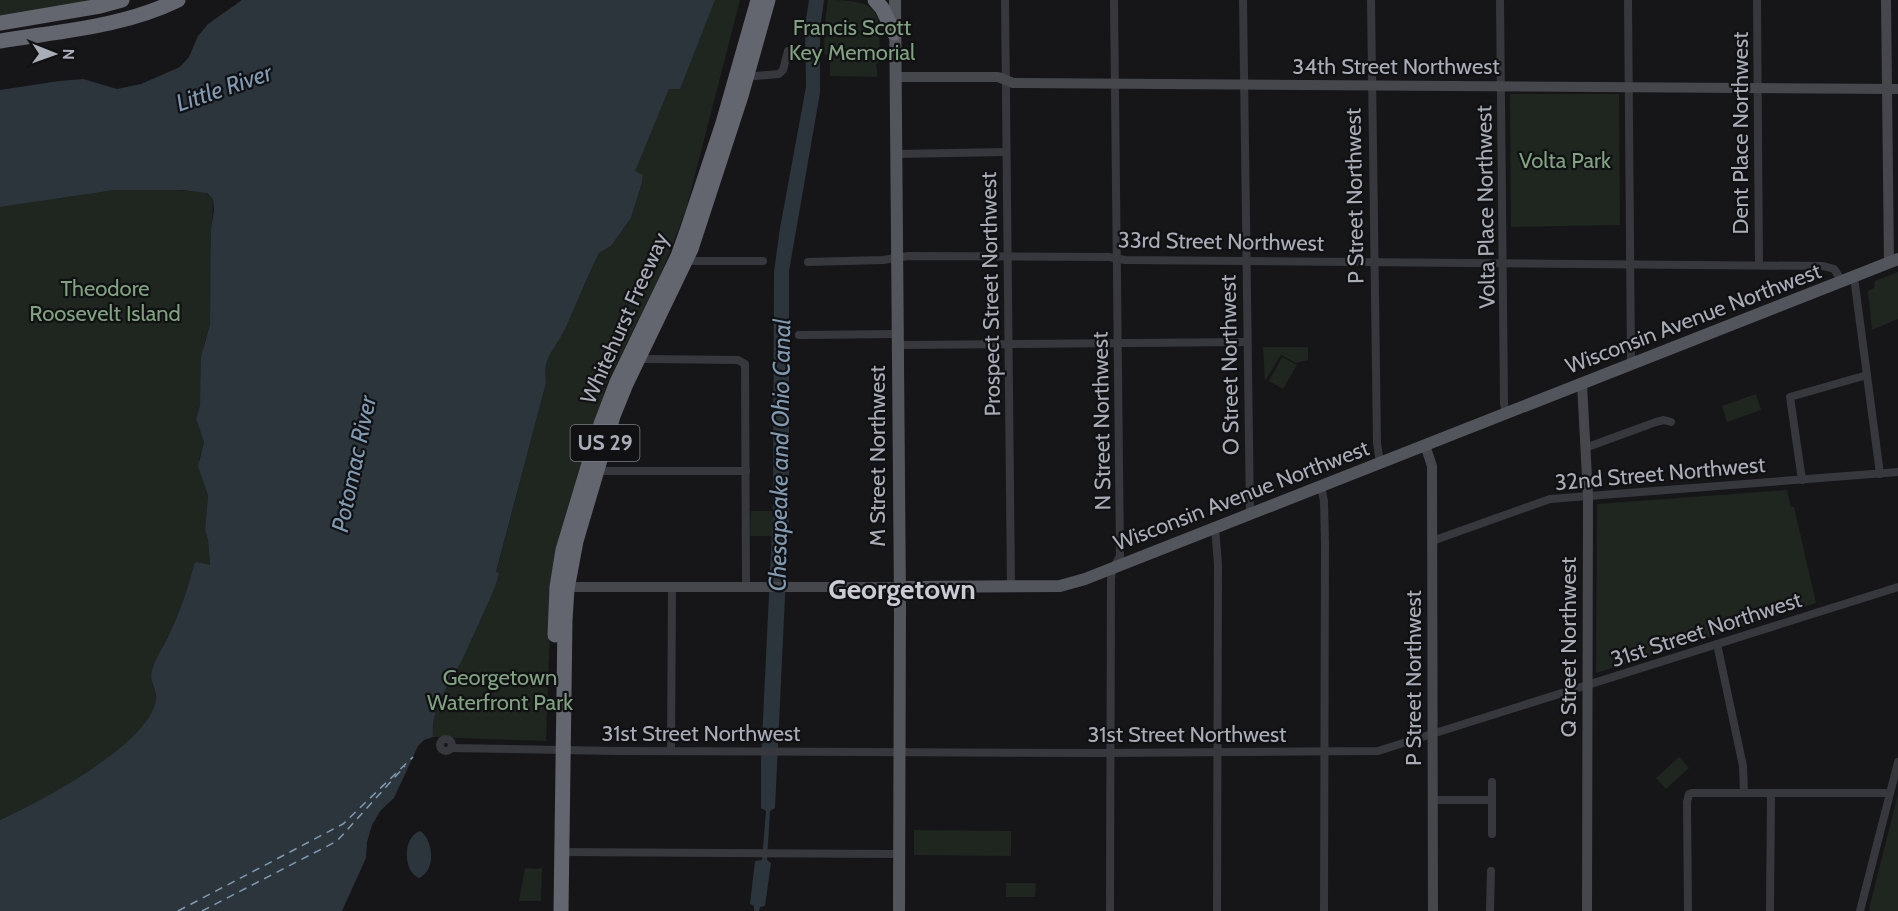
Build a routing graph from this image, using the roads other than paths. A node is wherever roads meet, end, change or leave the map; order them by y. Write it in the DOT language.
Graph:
graph roads {
  1 [pos="122,0"];
  2 [pos="178,0"];
  3 [pos="749,0"];
  4 [pos="760,0"];
  5 [pos="768,0"];
  6 [pos="875,0"];
  7 [pos="895,0"];
  8 [pos="1005,0"];
  9 [pos="1114,0"];
  10 [pos="1243,0"];
  11 [pos="1371,0"];
  12 [pos="1500,0"];
  13 [pos="1628,0"];
  14 [pos="1757,0"];
  15 [pos="1886,0"];
  16 [pos="0,23"];
  17 [pos="894,33"];
  18 [pos="38,36"];
  19 [pos="0,41"];
  20 [pos="0,48"];
  21 [pos="789,51"];
  22 [pos="895,77"];
  23 [pos="741,78"];
  24 [pos="1006,80"];
  25 [pos="1115,84"];
  26 [pos="1244,84"];
  27 [pos="1372,86"];
  28 [pos="1501,86"];
  29 [pos="1629,87"];
  30 [pos="1758,88"];
  31 [pos="1892,89"];
  32 [pos="1006,152"];
  33 [pos="896,154"];
  34 [pos="700,192"];
  35 [pos="1008,256"];
  36 [pos="897,258"];
  37 [pos="1117,258"];
  38 [pos="694,261"];
  39 [pos="763,261"];
  40 [pos="1246,261"];
  41 [pos="1893,261"];
  42 [pos="808,262"];
  43 [pos="1375,262"];
  44 [pos="1503,263"];
  45 [pos="1630,264"];
  46 [pos="1759,265"];
  47 [pos="1848,279"];
  48 [pos="800,335"];
  49 [pos="898,340"];
  50 [pos="1247,342"];
  51 [pos="1118,344"];
  52 [pos="1009,345"];
  53 [pos="646,360"];
  54 [pos="1631,364"];
  55 [pos="1867,375"];
  56 [pos="1582,384"];
  57 [pos="1506,413"];
  58 [pos="1671,422"];
  59 [pos="1425,445"];
  60 [pos="1585,448"];
  61 [pos="1380,463"];
  62 [pos="603,471"];
  63 [pos="747,471"];
  64 [pos="1898,472"];
  65 [pos="1880,474"];
  66 [pos="1802,480"];
  67 [pos="1322,486"];
  68 [pos="1588,496"];
  69 [pos="1250,514"];
  70 [pos="1215,528"];
  71 [pos="1432,541"];
  72 [pos="1114,568"];
  73 [pos="563,587"];
  74 [pos="672,587"];
  75 [pos="746,587"];
  76 [pos="899,587"];
  77 [pos="1011,587"];
  78 [pos="1898,587"];
  79 [pos="1717,645"];
  80 [pos="1588,686"];
  81 [pos="1433,735"];
  82 [pos="451,748"];
  83 [pos="559,750"];
  84 [pos="671,751"];
  85 [pos="900,751"];
  86 [pos="1110,752"];
  87 [pos="1217,752"];
  88 [pos="1323,752"];
  89 [pos="1898,762"];
  90 [pos="1492,782"];
  91 [pos="1744,793"];
  92 [pos="1771,793"];
  93 [pos="1890,793"];
  94 [pos="1433,800"];
  95 [pos="1492,800"];
  96 [pos="1492,834"];
  97 [pos="557,852"];
  98 [pos="899,854"];
  99 [pos="1491,871"];
  100 [pos="551,911"];
  101 [pos="556,911"];
  102 [pos="561,911"];
  103 [pos="899,911"];
  104 [pos="1110,911"];
  105 [pos="1217,911"];
  106 [pos="1324,911"];
  107 [pos="1433,911"];
  108 [pos="1490,911"];
  109 [pos="1587,911"];
  110 [pos="1688,911"];
  111 [pos="1770,911"];
  112 [pos="1860,911"];
  1 -- 16 [label="highway"];
  2 -- 18 [label="highway"];
  3 -- 34 [label="highway, US 29"];
  4 -- 23 [label="street"];
  4 -- 34 [label="highway, Whitehurst Freeway"];
  5 -- 102 [label="highway, Whitehurst Freeway / US 29, bridge"];
  6 -- 17 [label="highway"];
  7 -- 17 [label="main road, M Street Northwest"];
  8 -- 24 [label="street, Prospect Street Northwest"];
  9 -- 25 [label="street, N Street Northwest"];
  10 -- 26 [label="street, O Street Northwest"];
  11 -- 27 [label="street, P Street Northwest"];
  12 -- 28 [label="street, Volta Place Northwest"];
  13 -- 29 [label="street"];
  14 -- 30 [label="street, Dent Place Northwest"];
  15 -- 31 [label="street"];
  17 -- 22 [label="main road, M Street Northwest"];
  18 -- 19 [label="highway"];
  18 -- 20 [label="highway"];
  21 -- 23 [label="street"];
  22 -- 24 [label="street, 34th Street Northwest"];
  22 -- 33 [label="main road, M Street Northwest"];
  23 -- 73 [label="street"];
  24 -- 25 [label="street, 34th Street Northwest"];
  24 -- 32 [label="street, Prospect Street Northwest"];
  25 -- 26 [label="street, 34th Street Northwest"];
  25 -- 37 [label="street, N Street Northwest"];
  26 -- 27 [label="street, 34th Street Northwest"];
  26 -- 40 [label="street, O Street Northwest"];
  27 -- 28 [label="street, 34th Street Northwest"];
  27 -- 43 [label="street, P Street Northwest"];
  28 -- 29 [label="street, 34th Street Northwest"];
  28 -- 44 [label="street, Volta Place Northwest"];
  29 -- 30 [label="street, 34th Street Northwest"];
  29 -- 45 [label="street"];
  30 -- 31 [label="street, 34th Street Northwest"];
  30 -- 46 [label="street, Dent Place Northwest"];
  31 -- 41 [label="street"];
  32 -- 33 [label="street"];
  32 -- 35 [label="street, Prospect Street Northwest"];
  33 -- 36 [label="main road, M Street Northwest"];
  34 -- 100 [label="highway, Whitehurst Freeway / US 29"];
  35 -- 36 [label="street, 33rd Street Northwest"];
  35 -- 37 [label="street, 33rd Street Northwest"];
  35 -- 52 [label="street, Prospect Street Northwest"];
  36 -- 42 [label="street, 33rd Street Northwest"];
  36 -- 49 [label="main road, M Street Northwest"];
  37 -- 40 [label="street, 33rd Street Northwest"];
  37 -- 51 [label="street, N Street Northwest"];
  38 -- 39 [label="street"];
  40 -- 43 [label="street, 33rd Street Northwest"];
  40 -- 50 [label="street, O Street Northwest"];
  41 -- 47 [label="main road, Wisconsin Avenue Northwest"];
  43 -- 44 [label="street, 33rd Street Northwest"];
  43 -- 61 [label="street, P Street Northwest"];
  44 -- 45 [label="street, 33rd Street Northwest"];
  44 -- 57 [label="street, Volta Place Northwest"];
  45 -- 46 [label="street, 33rd Street Northwest"];
  45 -- 54 [label="street"];
  46 -- 47 [label="street, 33rd Street Northwest"];
  47 -- 54 [label="main road, Wisconsin Avenue Northwest"];
  47 -- 55 [label="street"];
  48 -- 49 [label="street"];
  49 -- 52 [label="street"];
  49 -- 76 [label="main road, M Street Northwest"];
  50 -- 51 [label="street"];
  50 -- 69 [label="street, O Street Northwest"];
  51 -- 52 [label="street"];
  51 -- 72 [label="street, N Street Northwest"];
  52 -- 77 [label="street, Prospect Street Northwest"];
  53 -- 63 [label="street"];
  54 -- 56 [label="main road, Wisconsin Avenue Northwest"];
  55 -- 65 [label="street"];
  55 -- 66 [label="street"];
  56 -- 57 [label="main road, Wisconsin Avenue Northwest"];
  56 -- 60 [label="street, Q Street Northwest"];
  57 -- 59 [label="main road, Wisconsin Avenue Northwest"];
  58 -- 60 [label="street"];
  59 -- 61 [label="main road, Wisconsin Avenue Northwest"];
  59 -- 71 [label="street, P Street Northwest"];
  60 -- 68 [label="street, Q Street Northwest"];
  61 -- 67 [label="main road, Wisconsin Avenue Northwest"];
  62 -- 63 [label="street"];
  63 -- 75 [label="street"];
  64 -- 65 [label="street, 32nd Street Northwest"];
  65 -- 66 [label="street, 32nd Street Northwest"];
  66 -- 68 [label="street, 32nd Street Northwest"];
  67 -- 69 [label="main road, Wisconsin Avenue Northwest"];
  67 -- 88 [label="street"];
  68 -- 71 [label="street, 32nd Street Northwest"];
  68 -- 80 [label="street, Q Street Northwest"];
  69 -- 70 [label="main road, Wisconsin Avenue Northwest"];
  70 -- 72 [label="main road, Wisconsin Avenue Northwest"];
  70 -- 87 [label="street"];
  71 -- 81 [label="street, P Street Northwest"];
  72 -- 77 [label="main road, Wisconsin Avenue Northwest"];
  72 -- 86 [label="street, N Street Northwest"];
  73 -- 74 [label="street, Wisconsin Avenue Northwest"];
  73 -- 83 [label="street"];
  74 -- 75 [label="street, Wisconsin Avenue Northwest"];
  74 -- 84 [label="street"];
  75 -- 76 [label="street, Wisconsin Avenue Northwest"];
  76 -- 77 [label="main road, Wisconsin Avenue Northwest"];
  76 -- 85 [label="main road, M Street Northwest"];
  78 -- 79 [label="street, 31st Street Northwest"];
  79 -- 80 [label="street, 31st Street Northwest"];
  79 -- 91 [label="street"];
  80 -- 81 [label="street, 31st Street Northwest"];
  80 -- 109 [label="street, Q Street Northwest"];
  81 -- 88 [label="street, 31st Street Northwest"];
  81 -- 94 [label="street, P Street Northwest"];
  82 -- 83 [label="street, 31st Street Northwest"];
  83 -- 84 [label="street, 31st Street Northwest"];
  83 -- 97 [label="street"];
  84 -- 85 [label="street, 31st Street Northwest"];
  85 -- 86 [label="street, 31st Street Northwest"];
  85 -- 98 [label="main road, M Street Northwest"];
  86 -- 87 [label="street, 31st Street Northwest"];
  86 -- 104 [label="street, N Street Northwest"];
  87 -- 88 [label="street, 31st Street Northwest"];
  87 -- 105 [label="street"];
  88 -- 106 [label="street"];
  89 -- 93 [label="street"];
  90 -- 95 [label="street"];
  91 -- 92 [label="street"];
  91 -- 110 [label="street"];
  92 -- 93 [label="street"];
  92 -- 111 [label="street"];
  93 -- 112 [label="street"];
  94 -- 95 [label="street"];
  94 -- 107 [label="street, P Street Northwest"];
  95 -- 96 [label="street"];
  97 -- 98 [label="street"];
  97 -- 101 [label="street"];
  98 -- 103 [label="main road, M Street Northwest"];
  99 -- 108 [label="street"];
}
